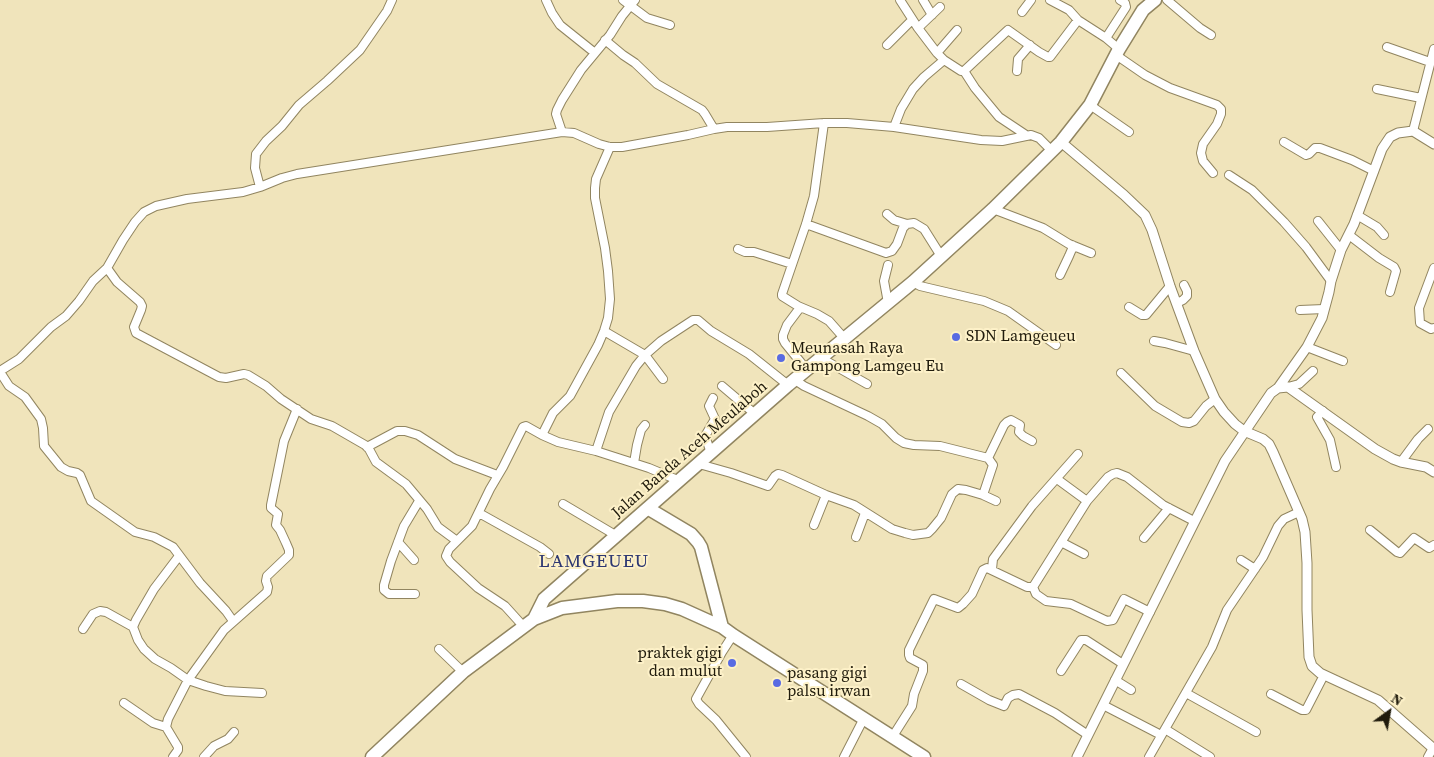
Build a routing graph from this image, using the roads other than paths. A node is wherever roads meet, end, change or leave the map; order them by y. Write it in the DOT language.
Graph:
graph roads {
  1 [pos="392,0"];
  2 [pos="546,0"];
  3 [pos="623,0"];
  4 [pos="900,0"];
  5 [pos="922,0"];
  6 [pos="1031,0"];
  7 [pos="1050,0"];
  8 [pos="1120,0"];
  9 [pos="1155,0"];
  10 [pos="1167,0"];
  11 [pos="633,3"];
  12 [pos="940,7"];
  13 [pos="1022,12"];
  14 [pos="932,15"];
  15 [pos="912,20"];
  16 [pos="1078,20"];
  17 [pos="670,25"];
  18 [pos="918,28"];
  19 [pos="957,30"];
  20 [pos="1211,34"];
  21 [pos="1106,38"];
  22 [pos="605,40"];
  23 [pos="1030,45"];
  24 [pos="887,46"];
  25 [pos="1387,47"];
  26 [pos="1434,49"];
  27 [pos="1117,52"];
  28 [pos="594,53"];
  29 [pos="937,53"];
  30 [pos="944,60"];
  31 [pos="1430,62"];
  32 [pos="964,71"];
  33 [pos="1016,71"];
  34 [pos="1377,88"];
  35 [pos="1421,98"];
  36 [pos="1090,105"];
  37 [pos="824,123"];
  38 [pos="894,127"];
  39 [pos="714,129"];
  40 [pos="1413,131"];
  41 [pos="562,132"];
  42 [pos="1129,132"];
  43 [pos="1026,135"];
  44 [pos="1284,142"];
  45 [pos="1434,144"];
  46 [pos="610,147"];
  47 [pos="1057,147"];
  48 [pos="1374,171"];
  49 [pos="1213,173"];
  50 [pos="1230,175"];
  51 [pos="260,187"];
  52 [pos="993,209"];
  53 [pos="887,214"];
  54 [pos="1357,215"];
  55 [pos="1318,221"];
  56 [pos="806,224"];
  57 [pos="907,224"];
  58 [pos="1349,235"];
  59 [pos="1384,235"];
  60 [pos="1072,245"];
  61 [pos="738,250"];
  62 [pos="1341,250"];
  63 [pos="1091,253"];
  64 [pos="941,256"];
  65 [pos="792,264"];
  66 [pos="888,265"];
  67 [pos="107,268"];
  68 [pos="1434,268"];
  69 [pos="1060,275"];
  70 [pos="1331,281"];
  71 [pos="913,282"];
  72 [pos="1184,284"];
  73 [pos="1170,286"];
  74 [pos="1390,292"];
  75 [pos="1179,302"];
  76 [pos="888,303"];
  77 [pos="798,306"];
  78 [pos="1129,307"];
  79 [pos="1324,309"];
  80 [pos="1300,310"];
  81 [pos="1434,328"];
  82 [pos="604,331"];
  83 [pos="844,338"];
  84 [pos="1154,341"];
  85 [pos="1056,345"];
  86 [pos="1306,347"];
  87 [pos="1194,351"];
  88 [pos="645,355"];
  89 [pos="821,358"];
  90 [pos="1343,361"];
  91 [pos="807,370"];
  92 [pos="0,371"];
  93 [pos="1313,371"];
  94 [pos="1122,372"];
  95 [pos="664,379"];
  96 [pos="792,383"];
  97 [pos="867,384"];
  98 [pos="722,386"];
  99 [pos="1278,388"];
  100 [pos="1288,388"];
  101 [pos="713,398"];
  102 [pos="1215,400"];
  103 [pos="298,409"];
  104 [pos="1323,412"];
  105 [pos="756,414"];
  106 [pos="645,425"];
  107 [pos="1247,427"];
  108 [pos="1428,429"];
  109 [pos="542,435"];
  110 [pos="1032,441"];
  111 [pos="367,447"];
  112 [pos="596,451"];
  113 [pos="710,452"];
  114 [pos="1078,454"];
  115 [pos="988,458"];
  116 [pos="1401,462"];
  117 [pos="634,463"];
  118 [pos="699,464"];
  119 [pos="1336,467"];
  120 [pos="1434,472"];
  121 [pos="497,475"];
  122 [pos="1057,479"];
  123 [pos="680,481"];
  124 [pos="982,494"];
  125 [pos="826,496"];
  126 [pos="419,501"];
  127 [pos="996,501"];
  128 [pos="1087,501"];
  129 [pos="563,504"];
  130 [pos="1169,508"];
  131 [pos="648,509"];
  132 [pos="1299,512"];
  133 [pos="479,513"];
  134 [pos="865,513"];
  135 [pos="1194,521"];
  136 [pos="814,525"];
  137 [pos="1370,530"];
  138 [pos="616,536"];
  139 [pos="856,537"];
  140 [pos="1144,538"];
  141 [pos="457,541"];
  142 [pos="398,542"];
  143 [pos="1061,542"];
  144 [pos="1434,545"];
  145 [pos="549,554"];
  146 [pos="1084,554"];
  147 [pos="179,556"];
  148 [pos="414,560"];
  149 [pos="1241,560"];
  150 [pos="992,569"];
  151 [pos="1256,569"];
  152 [pos="1033,587"];
  153 [pos="415,594"];
  154 [pos="1150,612"];
  155 [pos="534,619"];
  156 [pos="233,621"];
  157 [pos="133,627"];
  158 [pos="524,627"];
  159 [pos="722,627"];
  160 [pos="82,629"];
  161 [pos="733,635"];
  162 [pos="439,649"];
  163 [pos="1123,664"];
  164 [pos="1061,671"];
  165 [pos="463,672"];
  166 [pos="1324,675"];
  167 [pos="188,680"];
  168 [pos="1115,680"];
  169 [pos="961,684"];
  170 [pos="1131,690"];
  171 [pos="262,693"];
  172 [pos="1186,693"];
  173 [pos="1271,694"];
  174 [pos="124,704"];
  175 [pos="1103,705"];
  176 [pos="864,718"];
  177 [pos="166,727"];
  178 [pos="234,732"];
  179 [pos="1163,732"];
  180 [pos="1256,732"];
  181 [pos="1088,735"];
  182 [pos="893,736"];
  183 [pos="1434,748"];
  184 [pos="173,757"];
  185 [pos="204,757"];
  186 [pos="372,757"];
  187 [pos="746,757"];
  188 [pos="844,757"];
  189 [pos="924,757"];
  190 [pos="1077,757"];
  191 [pos="1150,757"];
  192 [pos="1210,757"];
  193 [pos="1428,757"];
  1 -- 51 [label="street"];
  2 -- 28 [label="street"];
  3 -- 11 [label="street"];
  4 -- 15 [label="street"];
  5 -- 14 [label="street"];
  6 -- 13 [label="street"];
  7 -- 16 [label="street"];
  8 -- 21 [label="street"];
  9 -- 27 [label="highway, Jalan Banda Aceh Meulaboh"];
  10 -- 20 [label="street"];
  11 -- 17 [label="street"];
  11 -- 22 [label="street"];
  12 -- 14 [label="street"];
  14 -- 18 [label="street"];
  15 -- 18 [label="street"];
  15 -- 24 [label="street"];
  16 -- 21 [label="street"];
  16 -- 23 [label="street"];
  18 -- 29 [label="street"];
  19 -- 29 [label="street"];
  21 -- 27 [label="street"];
  22 -- 28 [label="street"];
  22 -- 39 [label="street"];
  23 -- 32 [label="street"];
  23 -- 33 [label="street"];
  25 -- 31 [label="street"];
  26 -- 31 [label="street"];
  27 -- 36 [label="highway, Jalan Banda Aceh Meulaboh"];
  27 -- 49 [label="street"];
  28 -- 41 [label="street"];
  29 -- 30 [label="street"];
  30 -- 32 [label="street"];
  30 -- 38 [label="street"];
  31 -- 35 [label="street"];
  32 -- 43 [label="street"];
  34 -- 35 [label="street"];
  35 -- 40 [label="street"];
  36 -- 42 [label="street"];
  36 -- 47 [label="highway, Jalan Banda Aceh Meulaboh"];
  37 -- 38 [label="street"];
  37 -- 39 [label="street"];
  37 -- 56 [label="street"];
  38 -- 43 [label="street"];
  39 -- 46 [label="street"];
  40 -- 45 [label="street"];
  40 -- 48 [label="street"];
  41 -- 46 [label="street"];
  41 -- 51 [label="street"];
  43 -- 47 [label="street"];
  44 -- 48 [label="street"];
  46 -- 82 [label="street"];
  47 -- 52 [label="highway, Jalan Banda Aceh Meulaboh"];
  47 -- 73 [label="street"];
  48 -- 54 [label="street"];
  50 -- 70 [label="street"];
  51 -- 67 [label="street"];
  52 -- 60 [label="street"];
  52 -- 64 [label="highway, Jalan Banda Aceh Meulaboh"];
  53 -- 57 [label="street"];
  54 -- 58 [label="street"];
  54 -- 59 [label="street"];
  55 -- 62 [label="street"];
  56 -- 57 [label="street"];
  56 -- 65 [label="street"];
  57 -- 64 [label="street"];
  58 -- 62 [label="street"];
  58 -- 74 [label="street"];
  60 -- 63 [label="street"];
  60 -- 69 [label="street"];
  61 -- 65 [label="street"];
  62 -- 70 [label="street"];
  64 -- 71 [label="highway, Jalan Banda Aceh Meulaboh"];
  65 -- 77 [label="street"];
  66 -- 76 [label="street"];
  67 -- 92 [label="street"];
  67 -- 103 [label="street"];
  68 -- 81 [label="street"];
  70 -- 79 [label="street"];
  71 -- 76 [label="highway, Jalan Banda Aceh Meulaboh"];
  71 -- 85 [label="street"];
  72 -- 75 [label="street"];
  73 -- 75 [label="street"];
  73 -- 78 [label="street"];
  75 -- 87 [label="street"];
  76 -- 83 [label="highway, Jalan Banda Aceh Meulaboh"];
  77 -- 83 [label="street"];
  77 -- 91 [label="street"];
  79 -- 80 [label="street"];
  79 -- 86 [label="street"];
  82 -- 88 [label="street"];
  82 -- 109 [label="street"];
  83 -- 89 [label="highway, Jalan Banda Aceh Meulaboh"];
  84 -- 87 [label="street"];
  86 -- 90 [label="street"];
  86 -- 99 [label="street"];
  87 -- 102 [label="street"];
  88 -- 95 [label="street"];
  88 -- 96 [label="street"];
  88 -- 112 [label="street"];
  89 -- 91 [label="highway, Jalan Banda Aceh Meulaboh"];
  89 -- 97 [label="street"];
  91 -- 96 [label="highway, Jalan Banda Aceh Meulaboh"];
  92 -- 147 [label="street"];
  93 -- 100 [label="street"];
  94 -- 102 [label="street"];
  96 -- 105 [label="highway, Jalan Banda Aceh Meulaboh"];
  96 -- 115 [label="street"];
  98 -- 105 [label="street"];
  99 -- 100 [label="street"];
  99 -- 107 [label="street"];
  100 -- 104 [label="street"];
  101 -- 113 [label="street"];
  102 -- 107 [label="street"];
  103 -- 111 [label="street"];
  103 -- 156 [label="street"];
  104 -- 116 [label="street"];
  104 -- 119 [label="street"];
  105 -- 113 [label="highway, Jalan Banda Aceh Meulaboh"];
  106 -- 117 [label="street"];
  107 -- 132 [label="street"];
  107 -- 135 [label="street"];
  108 -- 116 [label="street"];
  109 -- 112 [label="street"];
  109 -- 121 [label="street"];
  110 -- 115 [label="street"];
  111 -- 121 [label="street"];
  111 -- 126 [label="street"];
  112 -- 117 [label="street"];
  113 -- 118 [label="highway, Jalan Banda Aceh Meulaboh"];
  114 -- 122 [label="street"];
  115 -- 124 [label="street"];
  116 -- 120 [label="street"];
  117 -- 123 [label="street"];
  118 -- 123 [label="highway, Jalan Banda Aceh Meulaboh"];
  118 -- 125 [label="street"];
  121 -- 133 [label="street"];
  122 -- 128 [label="street"];
  122 -- 150 [label="street"];
  123 -- 131 [label="highway, Jalan Banda Aceh Meulaboh"];
  124 -- 127 [label="street"];
  124 -- 134 [label="street"];
  125 -- 134 [label="street"];
  125 -- 136 [label="street"];
  126 -- 141 [label="street"];
  126 -- 142 [label="street"];
  128 -- 130 [label="street"];
  128 -- 143 [label="street"];
  129 -- 138 [label="street"];
  130 -- 135 [label="street"];
  130 -- 140 [label="street"];
  131 -- 138 [label="highway, Jalan Banda Aceh Meulaboh"];
  131 -- 159 [label="highway"];
  132 -- 151 [label="street"];
  132 -- 166 [label="street"];
  133 -- 141 [label="street"];
  133 -- 145 [label="street"];
  134 -- 139 [label="street"];
  135 -- 154 [label="street"];
  137 -- 144 [label="street"];
  138 -- 155 [label="highway, Jalan Banda Aceh Meulaboh"];
  141 -- 158 [label="street"];
  142 -- 148 [label="street"];
  142 -- 153 [label="street"];
  143 -- 146 [label="street"];
  143 -- 152 [label="street"];
  147 -- 156 [label="street"];
  147 -- 157 [label="street"];
  149 -- 151 [label="street"];
  150 -- 152 [label="street"];
  150 -- 182 [label="street"];
  151 -- 172 [label="street"];
  152 -- 154 [label="street"];
  154 -- 163 [label="street"];
  155 -- 158 [label="highway, Jalan Banda Aceh Meulaboh"];
  155 -- 159 [label="highway"];
  156 -- 167 [label="street"];
  157 -- 160 [label="street"];
  157 -- 167 [label="street"];
  158 -- 165 [label="highway, Jalan Banda Aceh Meulaboh"];
  159 -- 161 [label="highway"];
  161 -- 176 [label="highway"];
  161 -- 187 [label="street"];
  162 -- 165 [label="street"];
  163 -- 164 [label="street"];
  163 -- 168 [label="street"];
  165 -- 186 [label="highway, Jalan Banda Aceh Meulaboh"];
  166 -- 173 [label="street"];
  166 -- 183 [label="street"];
  167 -- 171 [label="street"];
  167 -- 177 [label="street"];
  168 -- 170 [label="street"];
  168 -- 175 [label="street"];
  169 -- 181 [label="street"];
  172 -- 179 [label="street"];
  172 -- 180 [label="street"];
  174 -- 177 [label="street"];
  175 -- 179 [label="street"];
  175 -- 181 [label="street"];
  176 -- 182 [label="highway"];
  176 -- 188 [label="street"];
  177 -- 184 [label="street"];
  178 -- 185 [label="street"];
  179 -- 191 [label="street"];
  179 -- 192 [label="street"];
  181 -- 190 [label="street"];
  182 -- 189 [label="highway"];
  183 -- 193 [label="street"];
}
